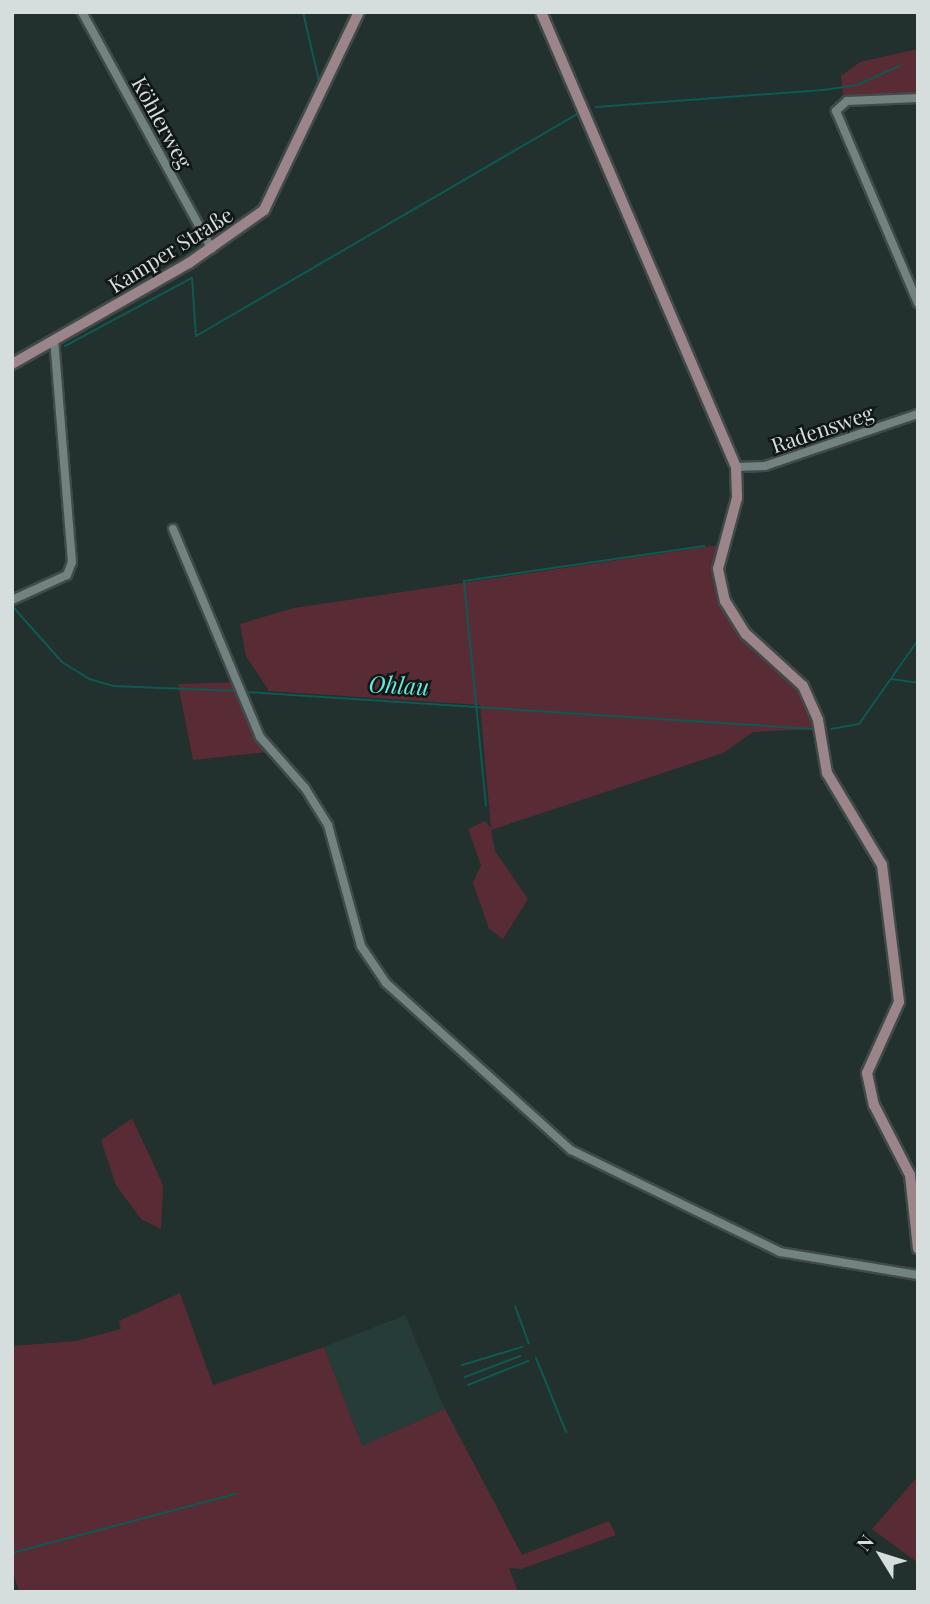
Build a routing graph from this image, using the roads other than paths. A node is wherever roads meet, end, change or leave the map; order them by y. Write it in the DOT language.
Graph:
graph roads {
  1 [pos="82,12"];
  2 [pos="359,12"];
  3 [pos="541,12"];
  4 [pos="918,99"];
  5 [pos="212,249"];
  6 [pos="918,303"];
  7 [pos="54,340"];
  8 [pos="12,364"];
  9 [pos="918,414"];
  10 [pos="734,462"];
  11 [pos="173,528"];
  12 [pos="14,599"];
  13 [pos="918,1249"];
  14 [pos="918,1275"];
  1 -- 5 [label="street, Köhlerweg"];
  2 -- 5 [label="main road, Kamper Straße"];
  3 -- 10 [label="main road"];
  4 -- 6 [label="street"];
  5 -- 7 [label="main road, Kamper Straße"];
  7 -- 8 [label="main road, Kamper Straße"];
  7 -- 12 [label="street"];
  9 -- 10 [label="street, Radensweg"];
  10 -- 13 [label="main road"];
  11 -- 14 [label="street"];
}
